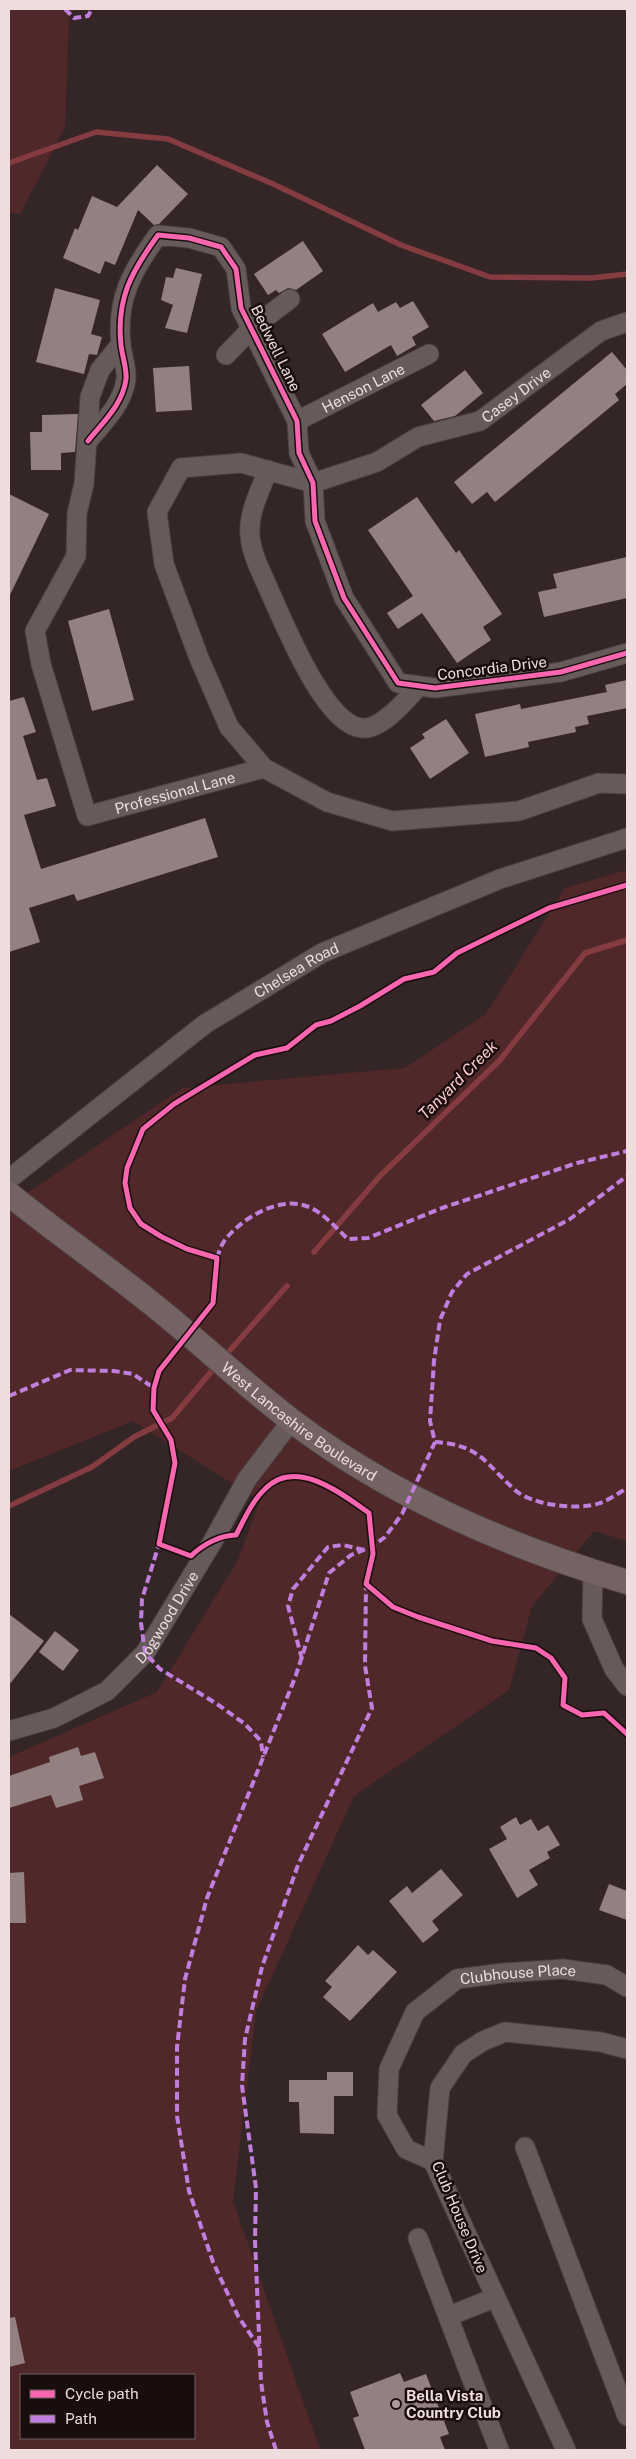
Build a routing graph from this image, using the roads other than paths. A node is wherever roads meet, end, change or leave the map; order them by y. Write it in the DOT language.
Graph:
graph roads {
  1 [pos="290,299"];
  2 [pos="627,322"];
  3 [pos="252,328"];
  4 [pos="120,344"];
  5 [pos="429,354"];
  6 [pos="226,355"];
  7 [pos="297,421"];
  8 [pos="88,441"];
  9 [pos="268,470"];
  10 [pos="313,483"];
  11 [pos="627,653"];
  12 [pos="419,686"];
  13 [pos="264,768"];
  14 [pos="627,784"];
  15 [pos="627,838"];
  16 [pos="9,1178"];
  17 [pos="9,1194"];
  18 [pos="292,1420"];
  19 [pos="593,1572"];
  20 [pos="627,1582"];
  21 [pos="627,1686"];
  22 [pos="9,1731"];
  23 [pos="627,1987"];
  24 [pos="627,2049"];
  25 [pos="525,2147"];
  26 [pos="433,2161"];
  27 [pos="418,2238"];
  28 [pos="494,2298"];
  29 [pos="449,2316"];
  30 [pos="627,2416"];
  31 [pos="499,2450"];
  32 [pos="566,2450"];
  1 -- 3 [label="street"];
  2 -- 10 [label="street, Casey Drive"];
  3 -- 4 [label="street, Bedwell Lane"];
  3 -- 6 [label="street"];
  3 -- 7 [label="street, Bedwell Lane"];
  4 -- 8 [label="street"];
  4 -- 8 [label="street, Bedwell Lane"];
  5 -- 7 [label="street, Henson Lane"];
  7 -- 10 [label="street, Bedwell Lane"];
  8 -- 13 [label="street, Professional Lane"];
  9 -- 10 [label="street"];
  9 -- 12 [label="street"];
  9 -- 13 [label="street"];
  10 -- 12 [label="street, Concordia Drive"];
  11 -- 12 [label="street, Concordia Drive"];
  13 -- 14 [label="street"];
  15 -- 16 [label="street, Chelsea Road"];
  17 -- 18 [label="main road, West Lancashire Boulevard"];
  18 -- 19 [label="main road, West Lancashire Boulevard"];
  18 -- 22 [label="street, Dogwood Drive"];
  19 -- 20 [label="main road, West Lancashire Boulevard"];
  19 -- 21 [label="street"];
  23 -- 26 [label="street, Clubhouse Place"];
  24 -- 26 [label="street, Club House Drive"];
  25 -- 30 [label="street"];
  26 -- 28 [label="street, Club House Drive"];
  27 -- 29 [label="street"];
  28 -- 29 [label="street"];
  28 -- 32 [label="street, Club House Drive"];
  29 -- 31 [label="street"];
}
